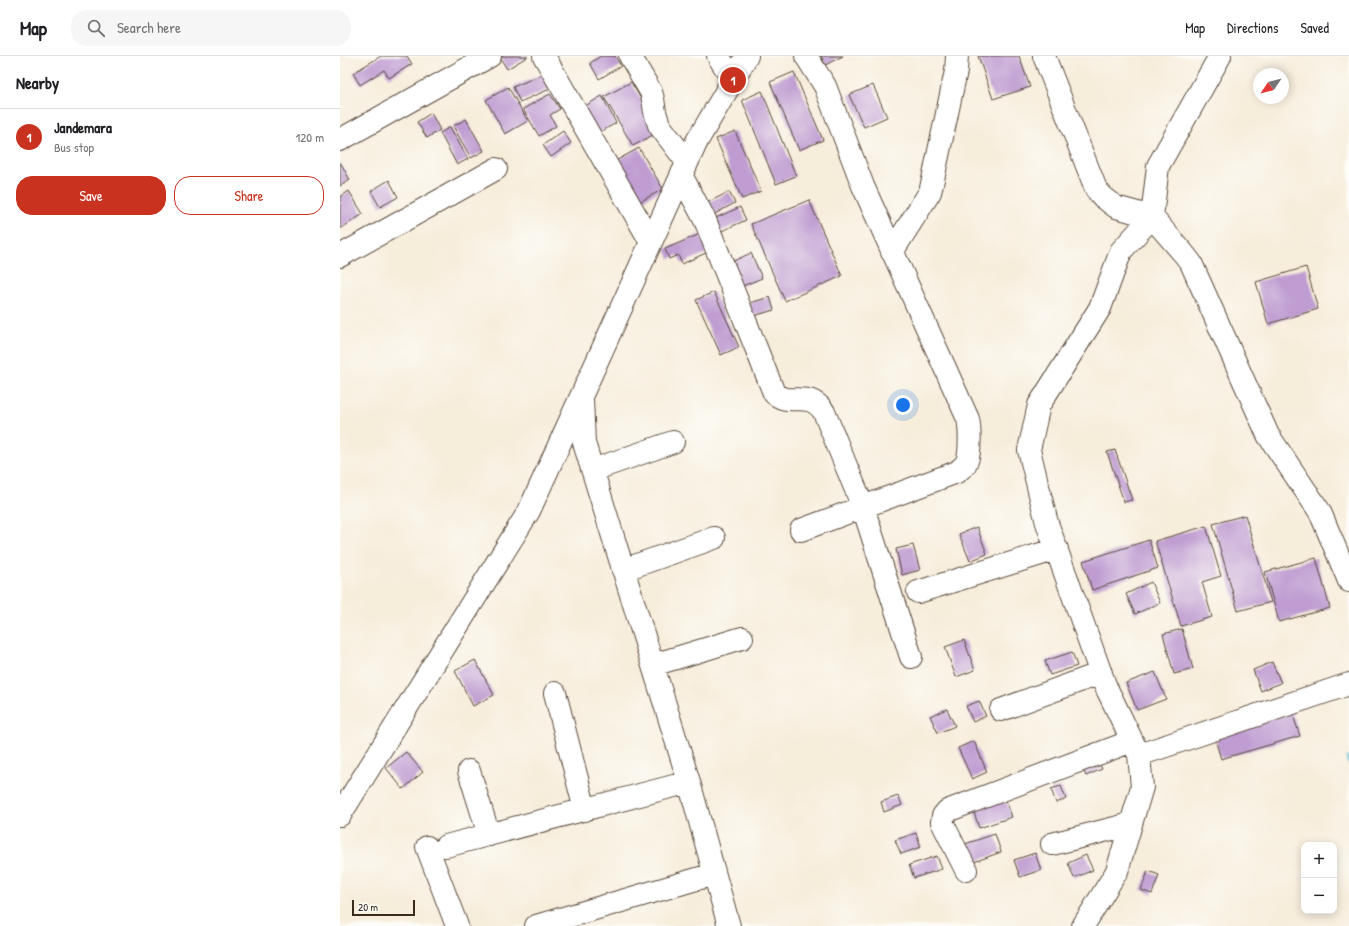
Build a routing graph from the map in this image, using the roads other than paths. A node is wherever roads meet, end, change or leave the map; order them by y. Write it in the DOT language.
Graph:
graph roads {
  1 [pos="490,56"];
  2 [pos="544,56"];
  3 [pos="630,56"];
  4 [pos="718,56"];
  5 [pos="747,56"];
  6 [pos="806,56"];
  7 [pos="956,56"];
  8 [pos="1044,56"];
  9 [pos="1220,56"];
  10 [pos="733,80"];
  11 [pos="340,140"];
  12 [pos="496,169"];
  13 [pos="684,169"];
  14 [pos="1152,217"];
  15 [pos="651,242"];
  16 [pos="892,252"];
  17 [pos="340,256"];
  18 [pos="581,395"];
  19 [pos="673,442"];
  20 [pos="593,470"];
  21 [pos="863,507"];
  22 [pos="801,530"];
  23 [pos="714,538"];
  24 [pos="1057,549"];
  25 [pos="623,570"];
  26 [pos="1349,581"];
  27 [pos="918,592"];
  28 [pos="742,638"];
  29 [pos="911,657"];
  30 [pos="653,665"];
  31 [pos="1101,673"];
  32 [pos="1349,684"];
  33 [pos="554,693"];
  34 [pos="1001,710"];
  35 [pos="1136,748"];
  36 [pos="469,771"];
  37 [pos="689,782"];
  38 [pos="585,810"];
  39 [pos="340,815"];
  40 [pos="1131,824"];
  41 [pos="488,835"];
  42 [pos="1052,844"];
  43 [pos="966,870"];
  44 [pos="714,874"];
  45 [pos="458,926"];
  46 [pos="536,926"];
  47 [pos="729,926"];
  48 [pos="1083,926"];
  1 -- 11 [label="street"];
  2 -- 15 [label="street"];
  3 -- 13 [label="street"];
  4 -- 10 [label="street"];
  5 -- 10 [label="street"];
  6 -- 16 [label="street"];
  7 -- 16 [label="street"];
  8 -- 14 [label="street"];
  9 -- 14 [label="street"];
  10 -- 13 [label="street"];
  12 -- 17 [label="street"];
  13 -- 15 [label="street"];
  13 -- 21 [label="street"];
  14 -- 24 [label="street"];
  14 -- 26 [label="street"];
  15 -- 18 [label="street"];
  16 -- 21 [label="street"];
  18 -- 20 [label="street"];
  18 -- 39 [label="street"];
  19 -- 20 [label="street"];
  20 -- 25 [label="street"];
  21 -- 22 [label="street"];
  21 -- 29 [label="street"];
  23 -- 25 [label="street"];
  24 -- 27 [label="street"];
  24 -- 31 [label="street"];
  25 -- 30 [label="street"];
  28 -- 30 [label="street"];
  30 -- 37 [label="street"];
  31 -- 34 [label="street"];
  31 -- 35 [label="street"];
  32 -- 35 [label="street"];
  33 -- 38 [label="street"];
  35 -- 40 [label="street"];
  35 -- 43 [label="street"];
  36 -- 41 [label="street"];
  37 -- 38 [label="street"];
  37 -- 44 [label="street"];
  38 -- 41 [label="street"];
  40 -- 42 [label="street"];
  40 -- 48 [label="street"];
  41 -- 45 [label="street"];
  44 -- 46 [label="street"];
  44 -- 47 [label="street"];
}
